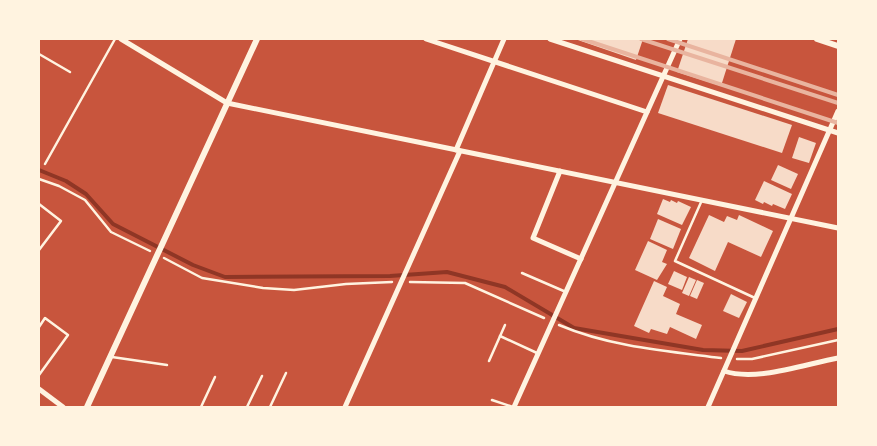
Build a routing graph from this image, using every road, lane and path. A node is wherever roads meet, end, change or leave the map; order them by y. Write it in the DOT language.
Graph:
graph roads {
  1 [pos="115,39"];
  2 [pos="121,39"];
  3 [pos="257,39"];
  4 [pos="426,39"];
  5 [pos="504,39"];
  6 [pos="550,39"];
  7 [pos="680,39"];
  8 [pos="817,39"];
  9 [pos="838,46"];
  10 [pos="39,54"];
  11 [pos="493,61"];
  12 [pos="70,72"];
  13 [pos="663,76"];
  14 [pos="227,103"];
  15 [pos="838,111"];
  16 [pos="647,112"];
  17 [pos="830,130"];
  18 [pos="838,133"];
  19 [pos="458,150"];
  20 [pos="45,164"];
  21 [pos="560,171"];
  22 [pos="39,179"];
  23 [pos="615,182"];
  24 [pos="702,200"];
  25 [pos="39,204"];
  26 [pos="791,218"];
  27 [pos="838,228"];
  28 [pos="39,250"];
  29 [pos="156,254"];
  30 [pos="581,258"];
  31 [pos="522,273"];
  32 [pos="401,282"];
  33 [pos="566,292"];
  34 [pos="756,298"];
  35 [pos="553,321"];
  36 [pos="505,325"];
  37 [pos="39,327"];
  38 [pos="500,336"];
  39 [pos="838,340"];
  40 [pos="538,353"];
  41 [pos="109,357"];
  42 [pos="730,357"];
  43 [pos="838,358"];
  44 [pos="489,361"];
  45 [pos="167,365"];
  46 [pos="724,371"];
  47 [pos="286,373"];
  48 [pos="39,376"];
  49 [pos="262,376"];
  50 [pos="215,377"];
  51 [pos="39,389"];
  52 [pos="492,400"];
  53 [pos="63,407"];
  54 [pos="87,407"];
  55 [pos="201,407"];
  56 [pos="247,407"];
  57 [pos="270,407"];
  58 [pos="345,407"];
  59 [pos="513,407"];
  60 [pos="708,407"];
  1 -- 20 [label="lane"];
  2 -- 14 [label="street"];
  3 -- 14 [label="street"];
  4 -- 11 [label="street"];
  5 -- 11 [label="street"];
  6 -- 13 [label="street"];
  7 -- 13 [label="street"];
  8 -- 9 [label="street"];
  10 -- 12 [label="lane"];
  11 -- 16 [label="street"];
  11 -- 19 [label="street"];
  13 -- 16 [label="street"];
  13 -- 17 [label="street"];
  14 -- 19 [label="street"];
  14 -- 29 [label="street"];
  15 -- 17 [label="street"];
  16 -- 23 [label="street"];
  17 -- 18 [label="street"];
  17 -- 26 [label="street"];
  19 -- 21 [label="street"];
  19 -- 32 [label="street"];
  21 -- 23 [label="street"];
  21 -- 30 [label="street"];
  22 -- 29 [label="path"];
  23 -- 24 [label="street"];
  23 -- 30 [label="street"];
  24 -- 26 [label="street"];
  24 -- 34 [label="lane"];
  25 -- 28 [label="lane"];
  26 -- 27 [label="street"];
  26 -- 34 [label="street"];
  29 -- 32 [label="path"];
  29 -- 41 [label="street"];
  30 -- 33 [label="street"];
  31 -- 33 [label="lane"];
  32 -- 35 [label="path"];
  32 -- 58 [label="street"];
  33 -- 35 [label="street"];
  34 -- 42 [label="street"];
  35 -- 40 [label="street"];
  35 -- 42 [label="path"];
  36 -- 38 [label="lane"];
  37 -- 48 [label="lane"];
  38 -- 40 [label="lane"];
  38 -- 44 [label="lane"];
  39 -- 42 [label="path"];
  40 -- 59 [label="street"];
  41 -- 45 [label="lane"];
  41 -- 54 [label="street"];
  42 -- 46 [label="street"];
  43 -- 46 [label="street"];
  46 -- 60 [label="street"];
  47 -- 57 [label="lane"];
  49 -- 56 [label="lane"];
  50 -- 55 [label="lane"];
  51 -- 53 [label="street"];
  52 -- 59 [label="lane"];
}
